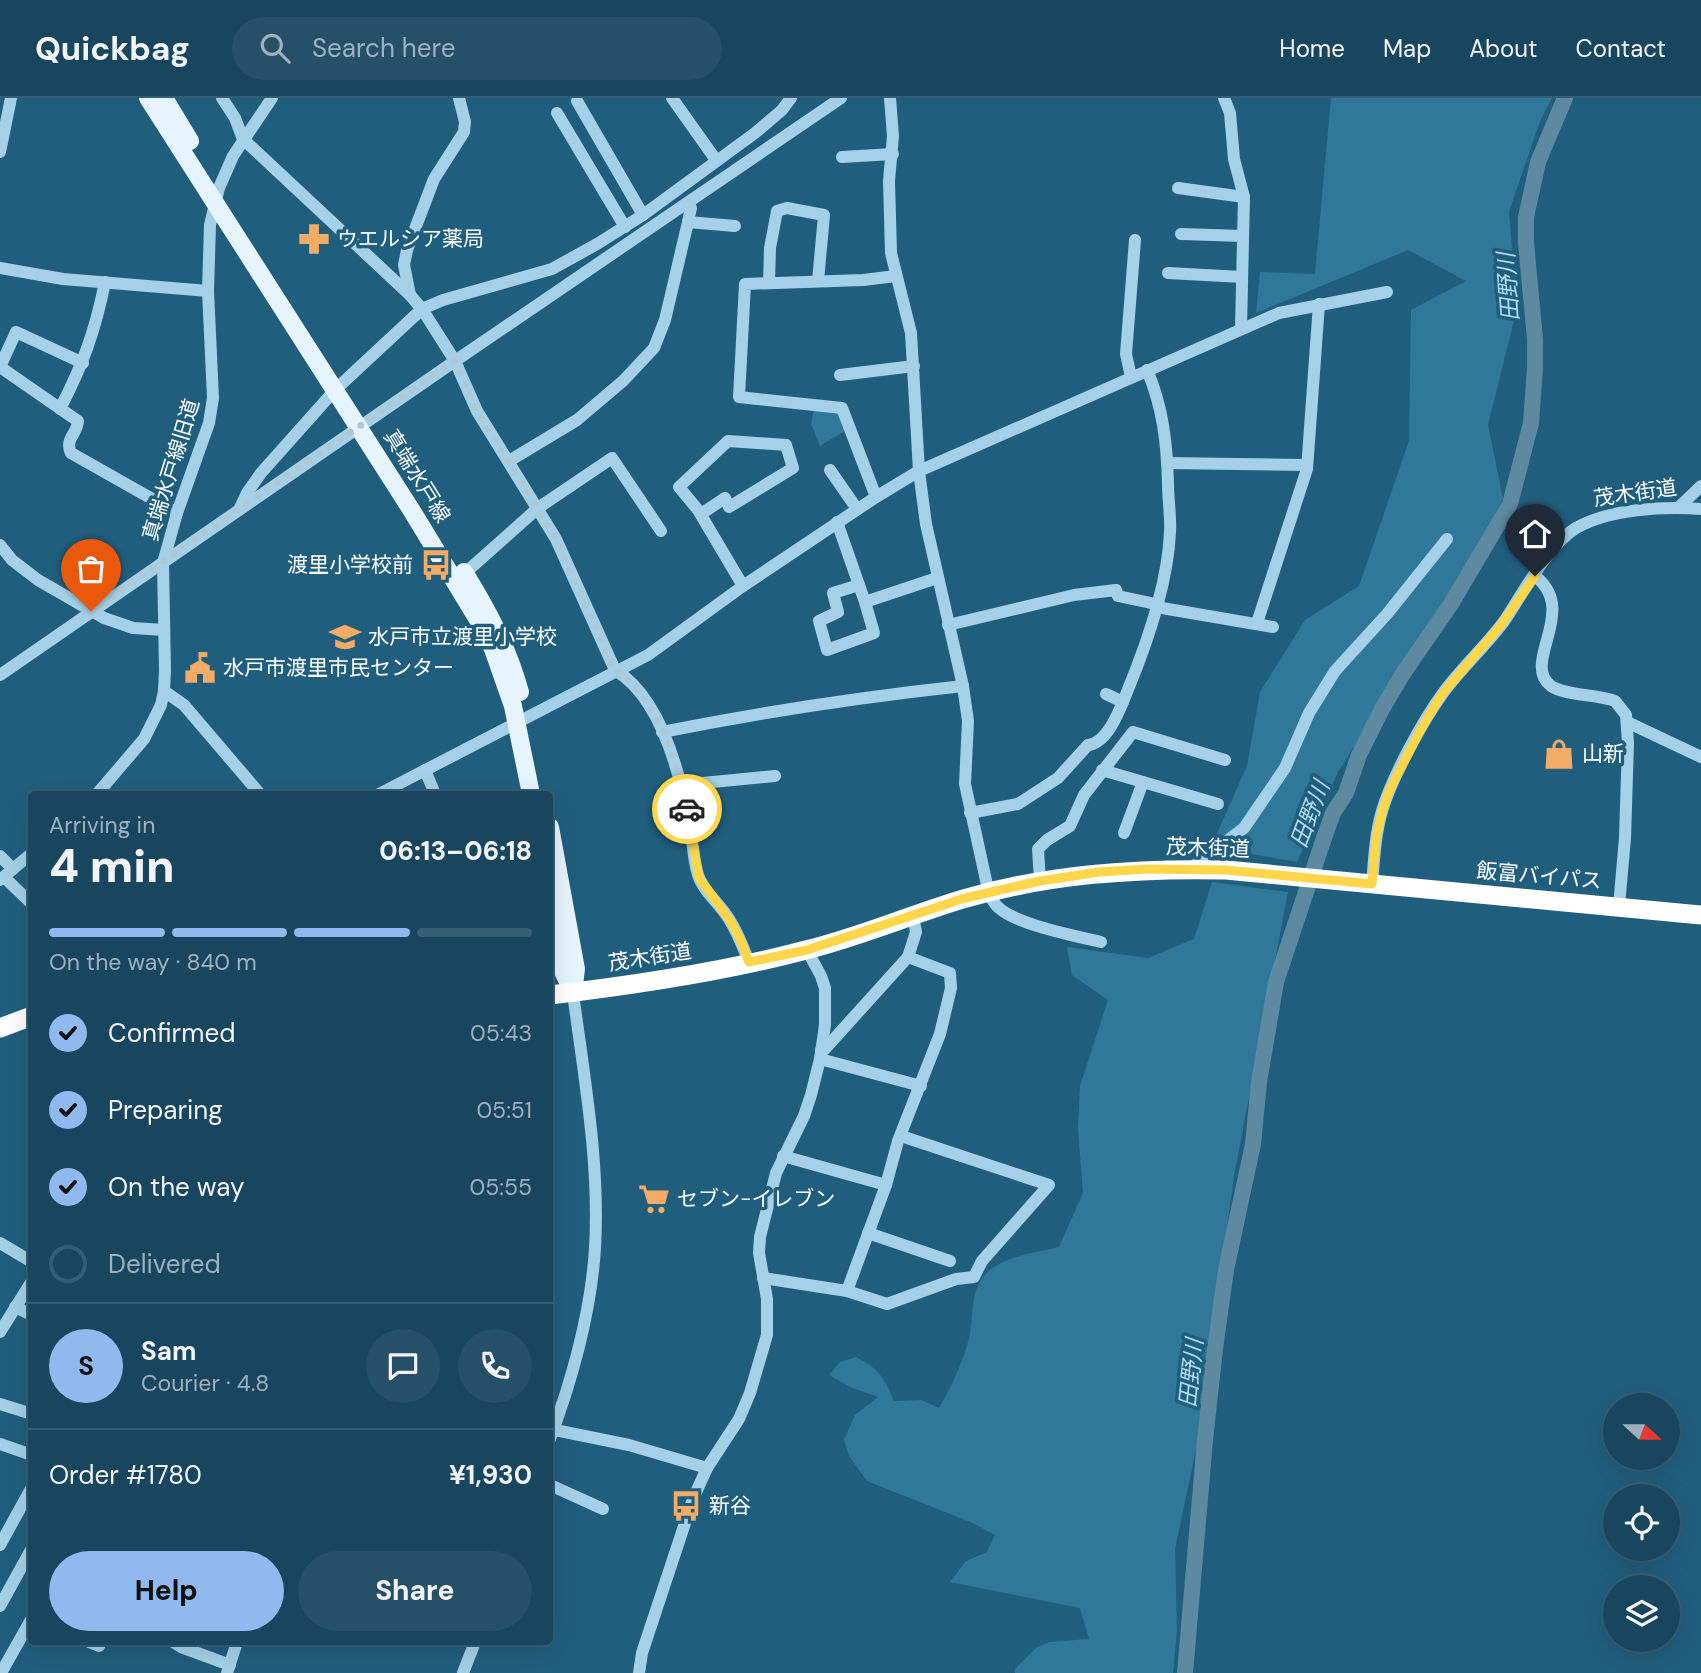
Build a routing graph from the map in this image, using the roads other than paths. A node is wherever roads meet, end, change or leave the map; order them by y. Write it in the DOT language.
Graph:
graph roads {
  1 [pos="11,98"];
  2 [pos="148,98"];
  3 [pos="164,98"];
  4 [pos="222,98"];
  5 [pos="272,98"];
  6 [pos="459,98"];
  7 [pos="672,98"];
  8 [pos="791,98"];
  9 [pos="841,98"];
  10 [pos="890,98"];
  11 [pos="1224,98"];
  12 [pos="1236,98"];
  13 [pos="577,101"];
  14 [pos="557,113"];
  15 [pos="1230,113"];
  16 [pos="243,139"];
  17 [pos="0,152"];
  18 [pos="892,154"];
  19 [pos="842,157"];
  20 [pos="716,160"];
  21 [pos="1178,188"];
  22 [pos="217,195"];
  23 [pos="1244,197"];
  24 [pos="688,202"];
  25 [pos="643,215"];
  26 [pos="688,222"];
  27 [pos="735,226"];
  28 [pos="625,227"];
  29 [pos="1181,234"];
  30 [pos="1243,236"];
  31 [pos="1135,240"];
  32 [pos="0,268"];
  33 [pos="1168,274"];
  34 [pos="896,276"];
  35 [pos="1242,277"];
  36 [pos="818,281"];
  37 [pos="106,282"];
  38 [pos="769,283"];
  39 [pos="208,290"];
  40 [pos="1387,292"];
  41 [pos="410,295"];
  42 [pos="1319,304"];
  43 [pos="422,309"];
  44 [pos="1241,328"];
  45 [pos="454,361"];
  46 [pos="83,363"];
  47 [pos="914,366"];
  48 [pos="1147,370"];
  49 [pos="840,375"];
  50 [pos="1131,377"];
  51 [pos="339,386"];
  52 [pos="60,409"];
  53 [pos="363,425"];
  54 [pos="509,461"];
  55 [pos="1167,463"];
  56 [pos="1307,465"];
  57 [pos="830,470"];
  58 [pos="919,471"];
  59 [pos="1701,486"];
  60 [pos="876,496"];
  61 [pos="538,508"];
  62 [pos="1678,508"];
  63 [pos="857,509"];
  64 [pos="1701,509"];
  65 [pos="239,510"];
  66 [pos="177,513"];
  67 [pos="701,514"];
  68 [pos="837,522"];
  69 [pos="661,531"];
  70 [pos="1447,540"];
  71 [pos="0,545"];
  72 [pos="6,560"];
  73 [pos="163,563"];
  74 [pos="464,573"];
  75 [pos="1535,576"];
  76 [pos="937,578"];
  77 [pos="859,585"];
  78 [pos="743,586"];
  79 [pos="864,601"];
  80 [pos="1156,606"];
  81 [pos="91,611"];
  82 [pos="1257,623"];
  83 [pos="948,625"];
  84 [pos="1273,626"];
  85 [pos="164,630"];
  86 [pos="619,672"];
  87 [pos="0,675"];
  88 [pos="963,686"];
  89 [pos="164,691"];
  90 [pos="1106,694"];
  91 [pos="1123,702"];
  92 [pos="522,720"];
  93 [pos="1627,722"];
  94 [pos="662,732"];
  95 [pos="1701,757"];
  96 [pos="1225,760"];
  97 [pos="425,770"];
  98 [pos="1102,770"];
  99 [pos="775,776"];
  100 [pos="1143,782"];
  101 [pos="682,785"];
  102 [pos="100,791"];
  103 [pos="257,791"];
  104 [pos="385,791"];
  105 [pos="434,791"];
  106 [pos="531,791"];
  107 [pos="542,791"];
  108 [pos="1218,804"];
  109 [pos="970,813"];
  110 [pos="1124,833"];
  111 [pos="553,843"];
  112 [pos="0,856"];
  113 [pos="28,856"];
  114 [pos="1190,869"];
  115 [pos="6,875"];
  116 [pos="1040,881"];
  117 [pos="1372,884"];
  118 [pos="989,894"];
  119 [pos="28,900"];
  120 [pos="1619,906"];
  121 [pos="553,914"];
  122 [pos="1701,915"];
  123 [pos="913,916"];
  124 [pos="1101,942"];
  125 [pos="807,950"];
  126 [pos="908,957"];
  127 [pos="749,962"];
  128 [pos="573,992"];
  129 [pos="553,995"];
  130 [pos="28,1014"];
  131 [pos="0,1028"];
  132 [pos="821,1055"];
  133 [pos="921,1086"];
  134 [pos="901,1136"];
  135 [pos="783,1156"];
  136 [pos="886,1185"];
  137 [pos="868,1233"];
  138 [pos="0,1243"];
  139 [pos="28,1260"];
  140 [pos="950,1261"];
  141 [pos="763,1278"];
  142 [pos="28,1287"];
  143 [pos="847,1291"];
  144 [pos="15,1307"];
  145 [pos="28,1313"];
  146 [pos="0,1332"];
  147 [pos="0,1404"];
  148 [pos="28,1413"];
  149 [pos="553,1427"];
  150 [pos="553,1433"];
  151 [pos="0,1444"];
  152 [pos="28,1454"];
  153 [pos="707,1468"];
  154 [pos="553,1486"];
  155 [pos="28,1494"];
  156 [pos="603,1509"];
  157 [pos="0,1545"];
  158 [pos="28,1555"];
  159 [pos="0,1606"];
  160 [pos="28,1625"];
  161 [pos="178,1645"];
  162 [pos="236,1645"];
  163 [pos="474,1645"];
  164 [pos="228,1669"];
  165 [pos="1,1673"];
  166 [pos="463,1673"];
  167 [pos="639,1673"];
  1 -- 17 [label="street"];
  2 -- 22 [label="main road, 真端水戸線"];
  3 -- 22 [label="main road, 真端水戸線"];
  4 -- 16 [label="street"];
  5 -- 16 [label="street, 真端水戸線旧道"];
  6 -- 41 [label="street"];
  7 -- 20 [label="street"];
  8 -- 20 [label="street"];
  9 -- 24 [label="street"];
  10 -- 18 [label="street"];
  11 -- 15 [label="street"];
  12 -- 15 [label="street"];
  13 -- 25 [label="street"];
  14 -- 28 [label="street"];
  15 -- 23 [label="street"];
  16 -- 22 [label="street, 真端水戸線旧道"];
  16 -- 41 [label="street"];
  18 -- 19 [label="street"];
  18 -- 34 [label="street"];
  20 -- 25 [label="street"];
  21 -- 23 [label="street"];
  22 -- 39 [label="street, 真端水戸線旧道"];
  22 -- 51 [label="main road, 真端水戸線"];
  23 -- 30 [label="street"];
  24 -- 26 [label="street"];
  24 -- 45 [label="street"];
  25 -- 28 [label="street"];
  26 -- 27 [label="street"];
  26 -- 54 [label="street"];
  28 -- 43 [label="street"];
  29 -- 30 [label="street"];
  30 -- 35 [label="street"];
  31 -- 50 [label="street"];
  32 -- 37 [label="street"];
  33 -- 35 [label="street"];
  34 -- 36 [label="street"];
  34 -- 47 [label="street"];
  35 -- 44 [label="street"];
  36 -- 38 [label="street"];
  36 -- 38 [label="street"];
  37 -- 39 [label="street"];
  37 -- 46 [label="street"];
  38 -- 60 [label="street"];
  39 -- 66 [label="street, 真端水戸線旧道"];
  40 -- 42 [label="street"];
  41 -- 43 [label="street"];
  42 -- 44 [label="street"];
  42 -- 56 [label="street"];
  43 -- 45 [label="street"];
  43 -- 51 [label="street"];
  44 -- 48 [label="street"];
  45 -- 53 [label="street"];
  45 -- 54 [label="street"];
  46 -- 52 [label="street"];
  46 -- 52 [label="street"];
  47 -- 49 [label="street"];
  47 -- 58 [label="street"];
  48 -- 50 [label="street"];
  48 -- 55 [label="street"];
  50 -- 58 [label="street"];
  51 -- 53 [label="main road, 真端水戸線"];
  51 -- 65 [label="street"];
  52 -- 66 [label="street"];
  53 -- 65 [label="street"];
  53 -- 74 [label="main road, 真端水戸線"];
  53 -- 92 [label="main road, 真端水戸線"];
  54 -- 61 [label="street"];
  55 -- 56 [label="street"];
  55 -- 80 [label="street"];
  56 -- 82 [label="street"];
  57 -- 63 [label="street"];
  58 -- 60 [label="street"];
  58 -- 76 [label="street"];
  59 -- 62 [label="street"];
  60 -- 63 [label="street"];
  61 -- 69 [label="street"];
  61 -- 74 [label="street"];
  61 -- 86 [label="street"];
  62 -- 64 [label="street, 茂木街道"];
  62 -- 75 [label="street, 茂木街道"];
  63 -- 68 [label="street"];
  65 -- 73 [label="street"];
  66 -- 73 [label="street, 真端水戸線旧道"];
  67 -- 67 [label="street"];
  67 -- 78 [label="street"];
  68 -- 77 [label="street"];
  68 -- 78 [label="street"];
  70 -- 114 [label="street"];
  71 -- 72 [label="street"];
  72 -- 81 [label="street"];
  73 -- 81 [label="street"];
  73 -- 85 [label="street, 真端水戸線旧道"];
  74 -- 92 [label="main road, 真端水戸線"];
  75 -- 93 [label="street"];
  75 -- 117 [label="street, 茂木街道"];
  76 -- 79 [label="street"];
  76 -- 83 [label="street"];
  77 -- 79 [label="street"];
  77 -- 79 [label="street"];
  78 -- 86 [label="street"];
  80 -- 82 [label="street"];
  80 -- 83 [label="street"];
  80 -- 91 [label="street"];
  81 -- 85 [label="street"];
  81 -- 87 [label="street"];
  82 -- 84 [label="street"];
  83 -- 88 [label="street"];
  85 -- 89 [label="street, 真端水戸線旧道"];
  86 -- 92 [label="street"];
  86 -- 94 [label="street"];
  88 -- 94 [label="street"];
  88 -- 109 [label="street"];
  89 -- 102 [label="street"];
  89 -- 103 [label="street"];
  90 -- 91 [label="street"];
  91 -- 109 [label="street"];
  92 -- 97 [label="street"];
  92 -- 106 [label="main road, 真端水戸線"];
  92 -- 107 [label="main road, 真端水戸線"];
  93 -- 95 [label="street"];
  93 -- 120 [label="street"];
  94 -- 101 [label="street"];
  96 -- 98 [label="street"];
  97 -- 104 [label="street"];
  97 -- 105 [label="street"];
  98 -- 100 [label="street"];
  98 -- 116 [label="street"];
  99 -- 101 [label="street"];
  100 -- 108 [label="street"];
  100 -- 110 [label="street"];
  101 -- 127 [label="street"];
  109 -- 118 [label="street"];
  111 -- 128 [label="main road"];
  112 -- 115 [label="street"];
  113 -- 115 [label="street"];
  114 -- 116 [label="highway, 茂木街道"];
  114 -- 117 [label="highway, 茂木街道"];
  115 -- 119 [label="street"];
  116 -- 118 [label="highway, 茂木街道"];
  117 -- 120 [label="highway, 飯富バイパス"];
  118 -- 123 [label="highway, 茂木街道"];
  118 -- 124 [label="street"];
  120 -- 122 [label="highway, 飯富バイパス"];
  121 -- 128 [label="main road"];
  123 -- 125 [label="highway, 茂木街道"];
  123 -- 126 [label="street"];
  125 -- 127 [label="highway, 茂木街道"];
  125 -- 132 [label="street"];
  126 -- 132 [label="street"];
  126 -- 133 [label="street"];
  127 -- 128 [label="highway, 茂木街道"];
  128 -- 129 [label="highway, 茂木街道"];
  128 -- 149 [label="street"];
  130 -- 131 [label="highway"];
  132 -- 133 [label="street"];
  132 -- 135 [label="street"];
  133 -- 134 [label="street"];
  134 -- 136 [label="street"];
  134 -- 143 [label="street"];
  135 -- 136 [label="street"];
  135 -- 141 [label="street"];
  136 -- 137 [label="street"];
  137 -- 140 [label="street"];
  137 -- 143 [label="street"];
  138 -- 139 [label="street"];
  141 -- 143 [label="street"];
  141 -- 153 [label="street"];
  142 -- 144 [label="street"];
  144 -- 145 [label="street"];
  144 -- 146 [label="street"];
  147 -- 148 [label="street"];
  150 -- 153 [label="street"];
  151 -- 152 [label="street"];
  153 -- 167 [label="street"];
  154 -- 156 [label="street"];
  155 -- 157 [label="street"];
  158 -- 159 [label="street"];
  160 -- 165 [label="street"];
  161 -- 164 [label="street"];
  162 -- 164 [label="street"];
  163 -- 166 [label="street"];
}
